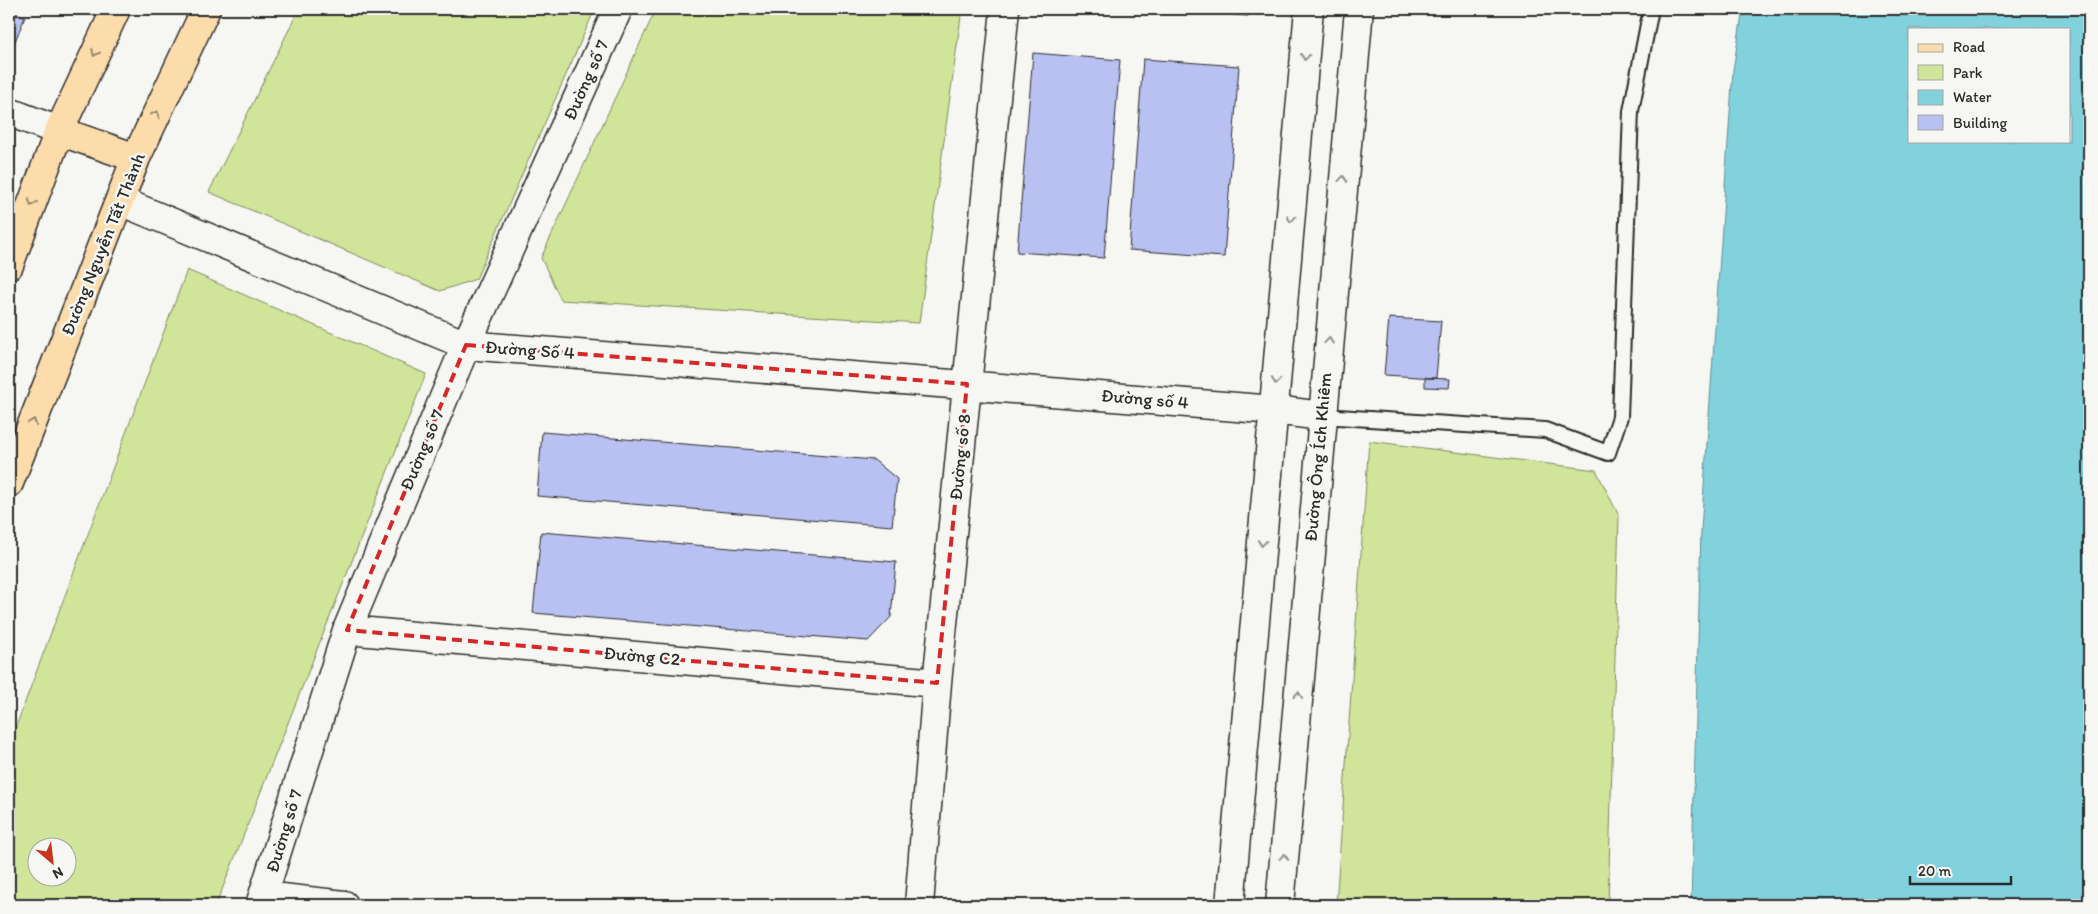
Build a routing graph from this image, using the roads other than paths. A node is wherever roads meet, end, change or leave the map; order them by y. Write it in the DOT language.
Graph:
graph roads {
  1 [pos="116,9"];
  2 [pos="206,9"];
  3 [pos="618,9"];
  4 [pos="1005,9"];
  5 [pos="1309,9"];
  6 [pos="1359,9"];
  7 [pos="1651,9"];
  8 [pos="9,112"];
  9 [pos="59,130"];
  10 [pos="136,158"];
  11 [pos="120,201"];
  12 [pos="9,265"];
  13 [pos="466,345"];
  14 [pos="968,384"];
  15 [pos="1274,410"];
  16 [pos="1322,416"];
  17 [pos="9,483"];
  18 [pos="347,630"];
  19 [pos="937,683"];
  20 [pos="262,900"];
  21 [pos="344,905"];
  22 [pos="920,905"];
  23 [pos="1230,905"];
  24 [pos="1280,905"];
  1 -- 9 [label="main road, one-way"];
  10 -- 2 [label="main road, Đường Nguyễn Tất Thành, one-way"];
  3 -- 13 [label="street, Đường số 7"];
  4 -- 14 [label="street, Đường số 8"];
  5 -- 15 [label="street, one-way"];
  16 -- 6 [label="street, Đường Ông Ích Khiêm, one-way"];
  7 -- 16 [label="lane"];
  8 -- 9 [label="street"];
  9 -- 10 [label="main road"];
  9 -- 12 [label="main road, one-way"];
  10 -- 11 [label="main road, Đường Nguyễn Tất Thành"];
  11 -- 13 [label="street, Đường Số 4"];
  17 -- 11 [label="main road, Đường Nguyễn Tất Thành, one-way"];
  13 -- 14 [label="street, Đường Số 4"];
  13 -- 18 [label="street, Đường số 7"];
  14 -- 15 [label="street, Đường số 4"];
  14 -- 19 [label="street, Đường số 8"];
  15 -- 16 [label="street, Đường số 4"];
  15 -- 23 [label="street, one-way"];
  24 -- 16 [label="street, Đường Ông Ích Khiêm, one-way"];
  18 -- 19 [label="street, Đường C2"];
  18 -- 20 [label="street, Đường số 7"];
  19 -- 22 [label="street, Đường số 8"];
  20 -- 21 [label="street"];
}
